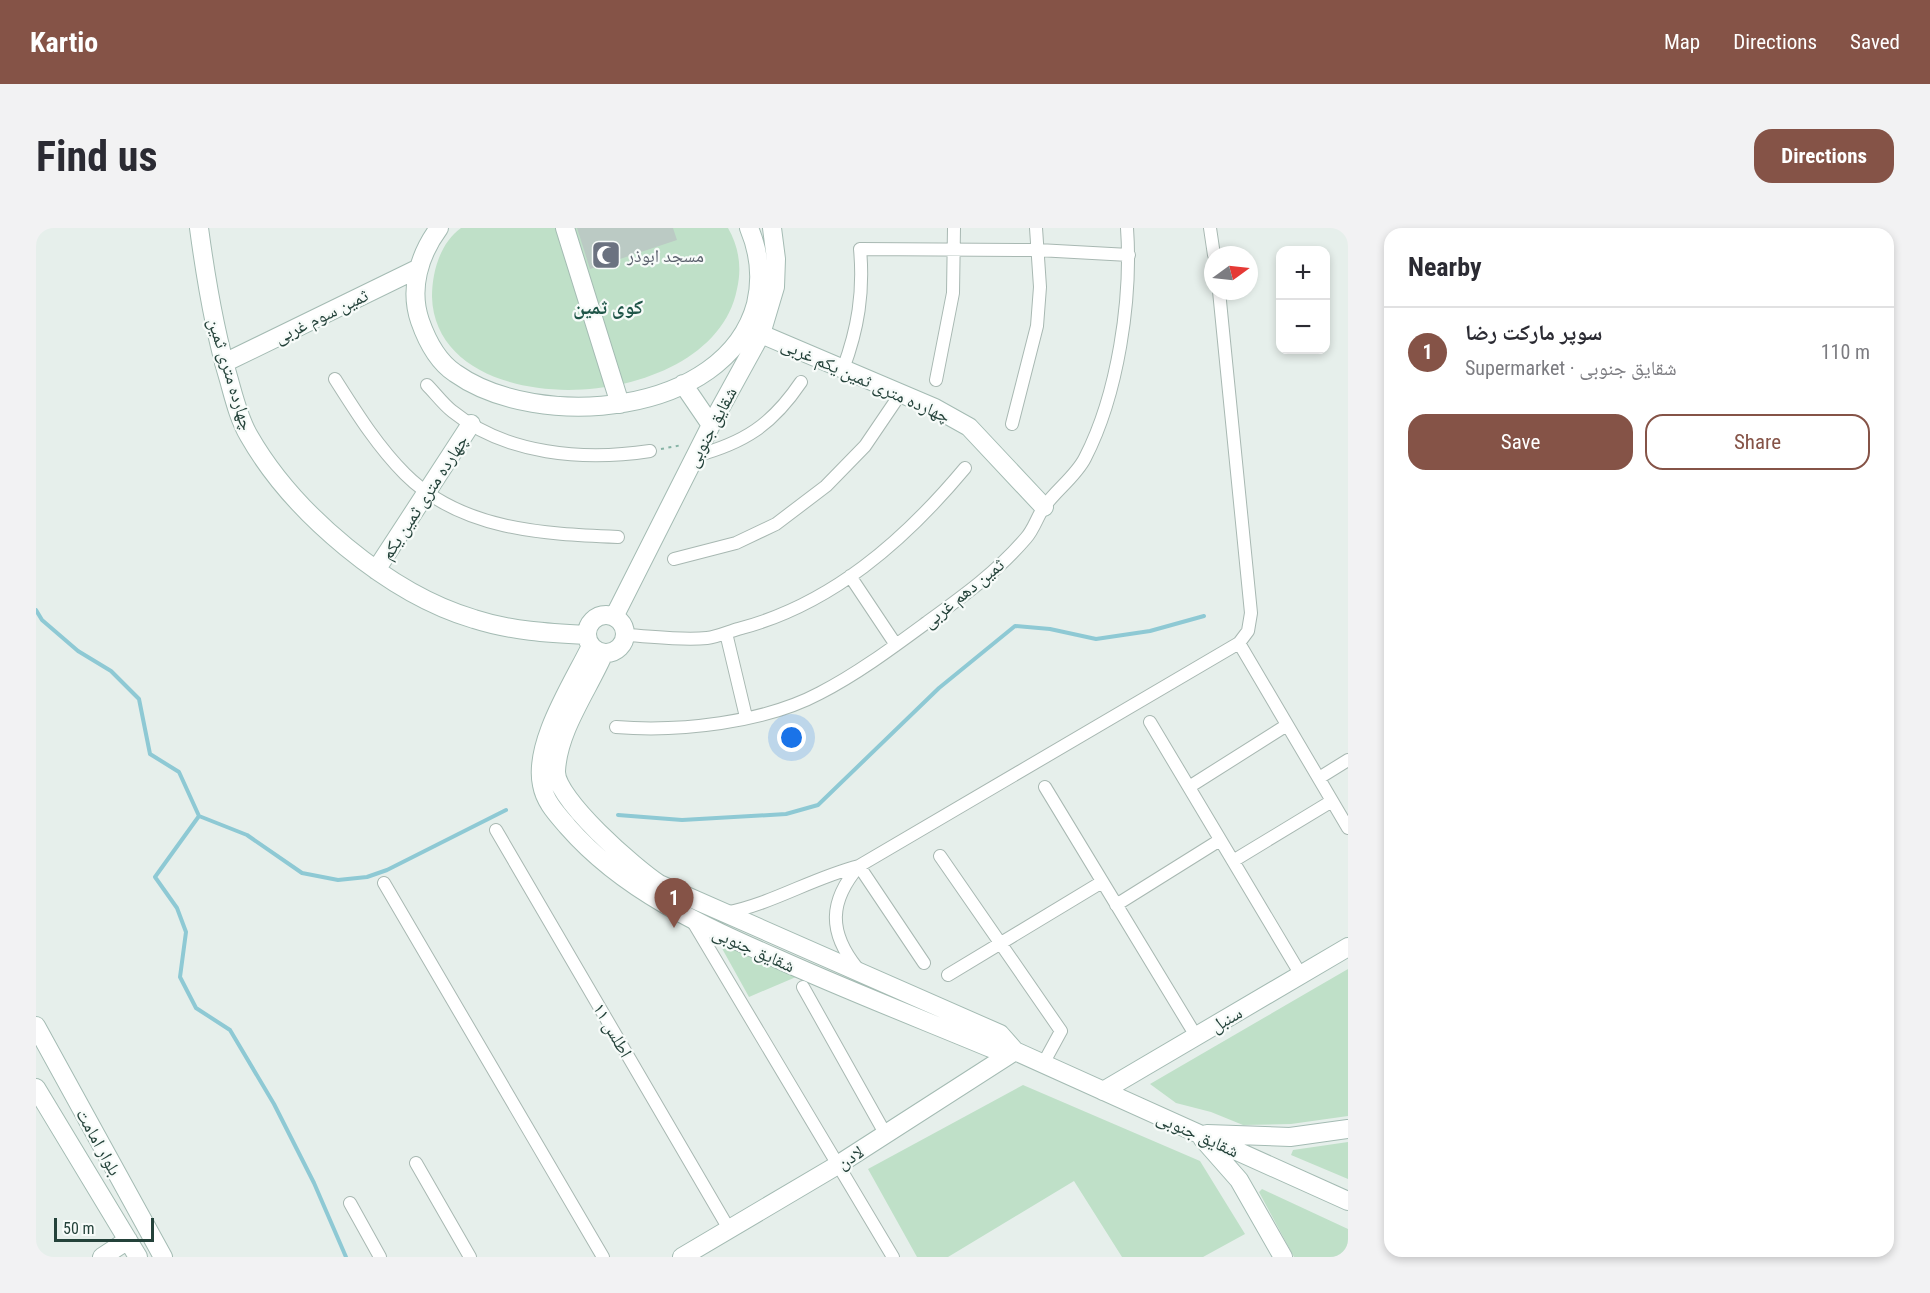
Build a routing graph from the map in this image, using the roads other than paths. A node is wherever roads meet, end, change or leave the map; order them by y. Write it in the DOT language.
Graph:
graph roads {
  1 [pos="199,228"];
  2 [pos="439,228"];
  3 [pos="565,228"];
  4 [pos="749,228"];
  5 [pos="772,228"];
  6 [pos="954,228"];
  7 [pos="1036,228"];
  8 [pos="1127,228"];
  9 [pos="1210,228"];
  10 [pos="1213,246"];
  11 [pos="955,249"];
  12 [pos="1038,250"];
  13 [pos="1129,255"];
  14 [pos="417,269"];
  15 [pos="1220,300"];
  16 [pos="761,334"];
  17 [pos="224,363"];
  18 [pos="843,369"];
  19 [pos="335,379"];
  20 [pos="936,380"];
  21 [pos="801,382"];
  22 [pos="683,384"];
  23 [pos="427,385"];
  24 [pos="901,393"];
  25 [pos="620,404"];
  26 [pos="471,424"];
  27 [pos="1012,424"];
  28 [pos="711,425"];
  29 [pos="699,448"];
  30 [pos="650,451"];
  31 [pos="965,468"];
  32 [pos="427,491"];
  33 [pos="1044,507"];
  34 [pos="618,537"];
  35 [pos="674,559"];
  36 [pos="376,570"];
  37 [pos="850,576"];
  38 [pos="614,617"];
  39 [pos="726,633"];
  40 [pos="625,635"];
  41 [pos="1239,643"];
  42 [pos="594,645"];
  43 [pos="896,645"];
  44 [pos="746,717"];
  45 [pos="1150,722"];
  46 [pos="1287,725"];
  47 [pos="616,727"];
  48 [pos="1348,760"];
  49 [pos="1318,778"];
  50 [pos="1045,787"];
  51 [pos="1189,787"];
  52 [pos="1332,801"];
  53 [pos="1348,828"];
  54 [pos="496,830"];
  55 [pos="1220,840"];
  56 [pos="940,856"];
  57 [pos="1233,861"];
  58 [pos="859,866"];
  59 [pos="1102,882"];
  60 [pos="384,883"];
  61 [pos="1116,905"];
  62 [pos="724,913"];
  63 [pos="693,922"];
  64 [pos="1000,943"];
  65 [pos="1348,947"];
  66 [pos="924,963"];
  67 [pos="860,972"];
  68 [pos="948,975"];
  69 [pos="1301,975"];
  70 [pos="803,987"];
  71 [pos="36,1026"];
  72 [pos="1196,1036"];
  73 [pos="1015,1051"];
  74 [pos="1043,1064"];
  75 [pos="36,1088"];
  76 [pos="1103,1091"];
  77 [pos="1348,1129"];
  78 [pos="1199,1134"];
  79 [pos="886,1135"];
  80 [pos="416,1163"];
  81 [pos="836,1166"];
  82 [pos="1348,1201"];
  83 [pos="350,1203"];
  84 [pos="729,1229"];
  85 [pos="128,1240"];
  86 [pos="102,1257"];
  87 [pos="138,1257"];
  88 [pos="164,1257"];
  89 [pos="380,1257"];
  90 [pos="470,1257"];
  91 [pos="603,1257"];
  92 [pos="682,1257"];
  93 [pos="893,1257"];
  94 [pos="1283,1257"];
  1 -- 17 [label="street, چهارده متری ثمین"];
  2 -- 14 [label="street"];
  3 -- 25 [label="street"];
  4 -- 22 [label="street"];
  5 -- 16 [label="street, شقایق جنوبی"];
  6 -- 11 [label="street"];
  7 -- 12 [label="street"];
  8 -- 13 [label="street, ثمین دهم غربی"];
  9 -- 10 [label="street"];
  11 -- 12 [label="street"];
  11 -- 18 [label="street"];
  11 -- 20 [label="street"];
  12 -- 13 [label="street"];
  12 -- 27 [label="street"];
  13 -- 33 [label="street, ثمین دهم غربی"];
  14 -- 17 [label="street, ثمین سوم غربی"];
  14 -- 25 [label="street"];
  15 -- 41 [label="street"];
  16 -- 18 [label="street, چهارده متری ثمین یکم غربی"];
  16 -- 28 [label="street, شقایق جنوبی"];
  17 -- 36 [label="street, چهارده متری ثمین"];
  18 -- 24 [label="street, چهارده متری ثمین یکم غربی"];
  19 -- 32 [label="street"];
  21 -- 29 [label="street"];
  22 -- 25 [label="street"];
  22 -- 28 [label="street"];
  23 -- 26 [label="street"];
  24 -- 33 [label="street, چهارده متری ثمین یکم غربی"];
  24 -- 35 [label="street"];
  26 -- 30 [label="street"];
  26 -- 32 [label="street, چهارده متری ثمین یکم"];
  28 -- 29 [label="street, شقایق جنوبی"];
  29 -- 38 [label="street, شقایق جنوبی"];
  31 -- 37 [label="street"];
  32 -- 34 [label="street"];
  32 -- 36 [label="street, چهارده متری ثمین یکم"];
  33 -- 43 [label="street, ثمین دهم غربی"];
  36 -- 42 [label="street, چهارده متری ثمین"];
  37 -- 39 [label="street"];
  37 -- 43 [label="street"];
  38 -- 40 [label="street"];
  38 -- 42 [label="street"];
  39 -- 40 [label="street"];
  39 -- 44 [label="street"];
  40 -- 42 [label="street"];
  41 -- 46 [label="street"];
  41 -- 58 [label="street"];
  42 -- 62 [label="street, شقایق جنوبی"];
  42 -- 63 [label="street, شقایق جنوبی"];
  43 -- 44 [label="street, ثمین دهم غربی"];
  44 -- 47 [label="street, ثمین دهم غربی"];
  45 -- 51 [label="street"];
  46 -- 49 [label="street"];
  46 -- 51 [label="street"];
  48 -- 49 [label="street"];
  49 -- 52 [label="street"];
  50 -- 59 [label="street"];
  51 -- 55 [label="street"];
  52 -- 53 [label="street"];
  52 -- 57 [label="street"];
  54 -- 84 [label="street, اطلس ۱۱"];
  55 -- 57 [label="street"];
  55 -- 61 [label="street"];
  56 -- 64 [label="street"];
  57 -- 69 [label="street"];
  58 -- 62 [label="street"];
  58 -- 66 [label="street"];
  58 -- 67 [label="street"];
  59 -- 61 [label="street"];
  59 -- 64 [label="street"];
  60 -- 91 [label="street"];
  61 -- 72 [label="street"];
  62 -- 67 [label="street, شقایق جنوبی"];
  63 -- 73 [label="street, شقایق جنوبی"];
  63 -- 81 [label="street"];
  64 -- 68 [label="street"];
  64 -- 74 [label="street"];
  65 -- 69 [label="street, سنبل"];
  67 -- 73 [label="street, شقایق جنوبی"];
  69 -- 72 [label="street, سنبل"];
  70 -- 79 [label="street"];
  71 -- 88 [label="street, بلوار امامت"];
  72 -- 76 [label="street, سنبل"];
  73 -- 74 [label="street, شقایق جنوبی"];
  73 -- 79 [label="street, لادن"];
  74 -- 76 [label="street, شقایق جنوبی"];
  75 -- 85 [label="street, بلوار امامت"];
  76 -- 78 [label="street, شقایق جنوبی"];
  77 -- 78 [label="street"];
  78 -- 82 [label="street, شقایق جنوبی"];
  78 -- 94 [label="street"];
  79 -- 81 [label="street, لادن"];
  80 -- 90 [label="street"];
  81 -- 84 [label="street, لادن"];
  81 -- 93 [label="street"];
  83 -- 89 [label="street"];
  84 -- 92 [label="street, لادن"];
  85 -- 86 [label="street"];
  85 -- 87 [label="street, بلوار امامت"];
}
